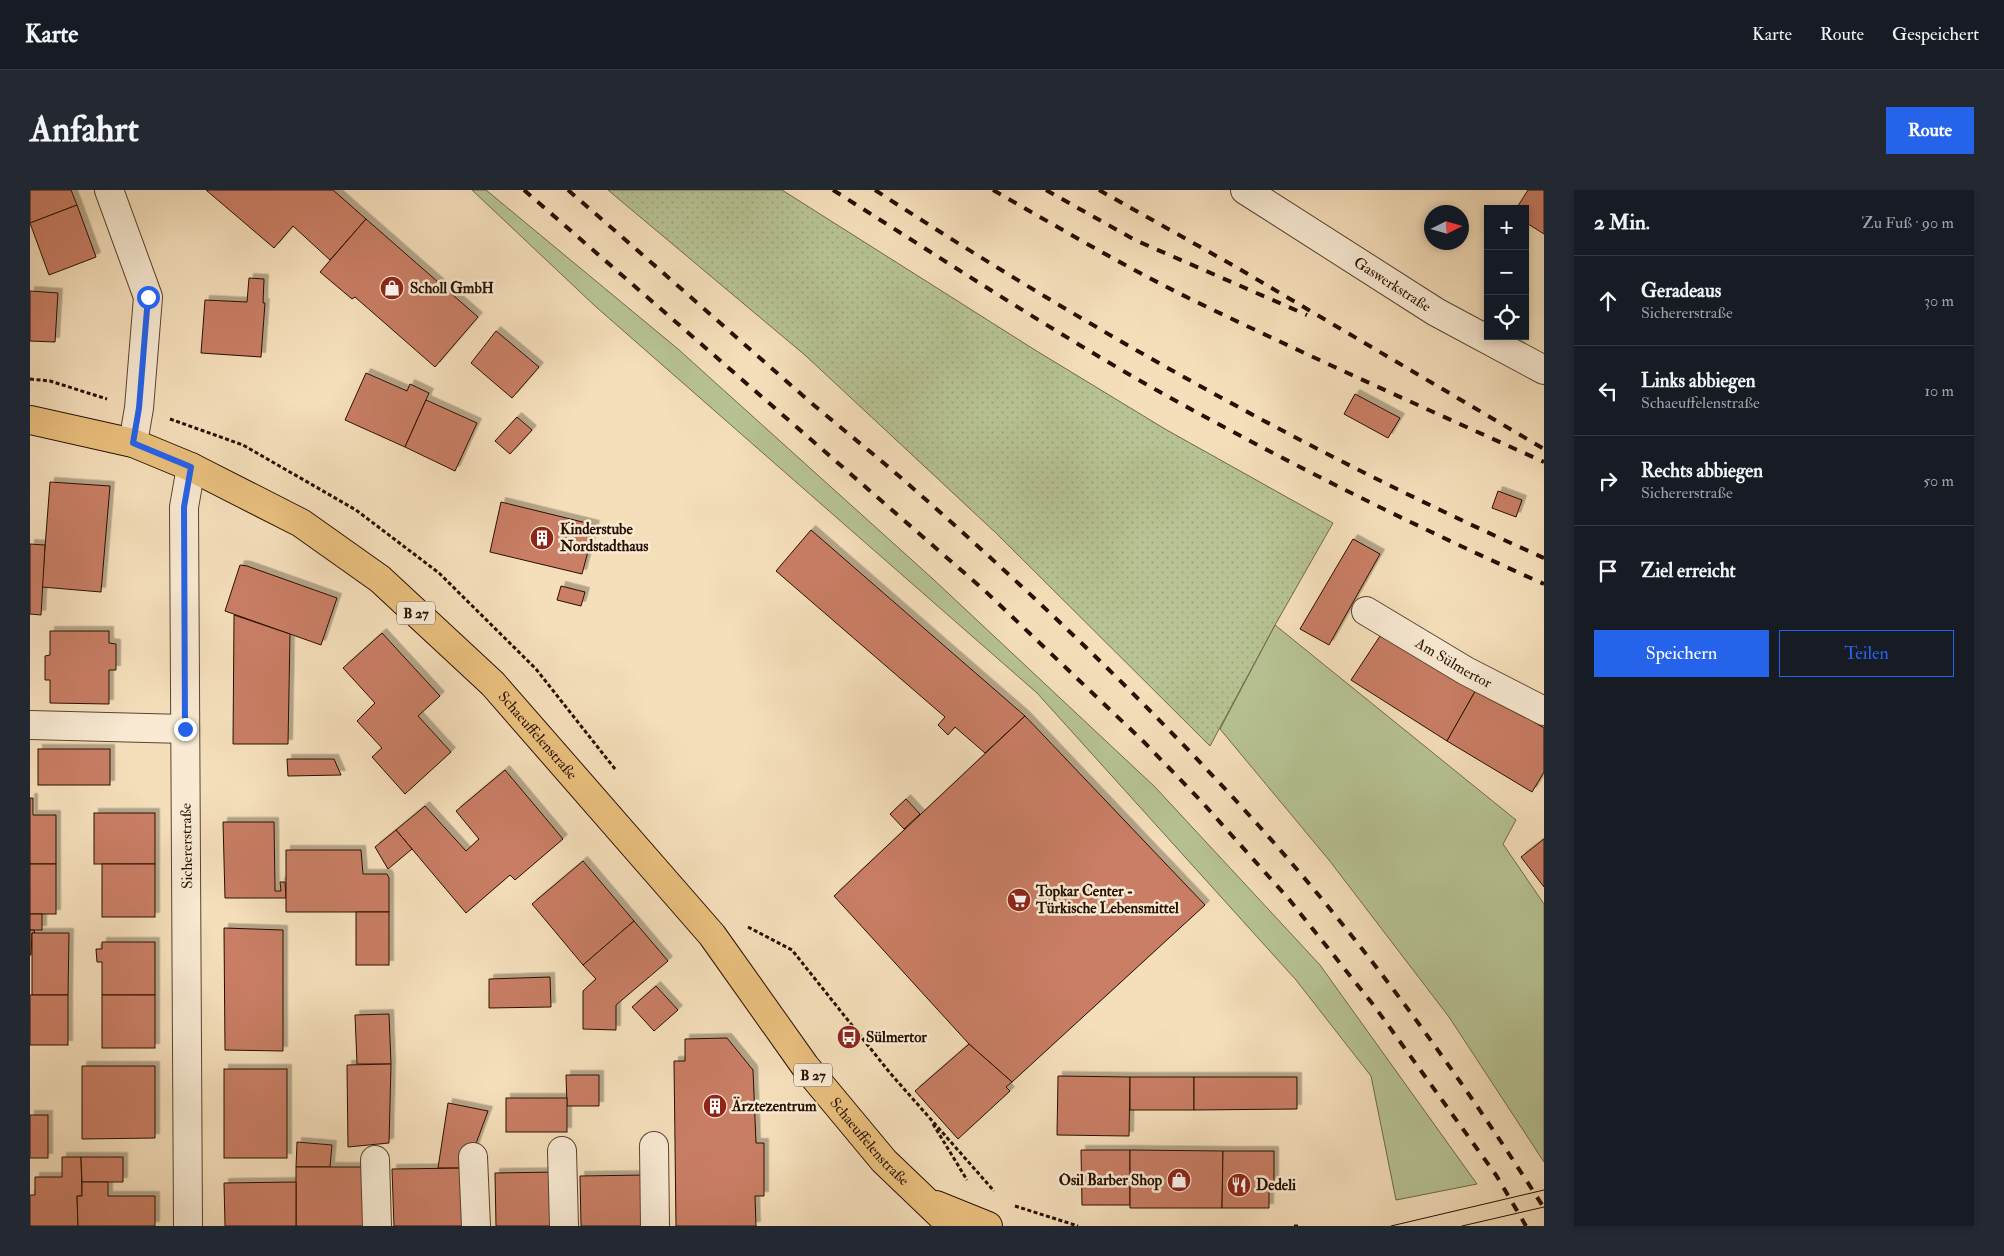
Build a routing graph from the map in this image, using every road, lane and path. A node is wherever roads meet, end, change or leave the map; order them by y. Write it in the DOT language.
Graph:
graph roads {
  1 [pos="108,190"];
  2 [pos="1245,190"];
  3 [pos="1544,370"];
  4 [pos="30,420"];
  5 [pos="133,443"];
  6 [pos="191,467"];
  7 [pos="1366,611"];
  8 [pos="1544,712"];
  9 [pos="30,726"];
  10 [pos="185,729"];
  11 [pos="740,923"];
  12 [pos="928,1117"];
  13 [pos="654,1146"];
  14 [pos="562,1151"];
  15 [pos="473,1157"];
  16 [pos="376,1160"];
  17 [pos="969,1184"];
  18 [pos="998,1195"];
  19 [pos="1013,1205"];
  20 [pos="928,1214"];
  21 [pos="1065,1224"];
  22 [pos="188,1226"];
  23 [pos="377,1226"];
  24 [pos="476,1226"];
  25 [pos="564,1226"];
  26 [pos="655,1226"];
  27 [pos="952,1226"];
  28 [pos="988,1226"];
  29 [pos="1078,1226"];
  30 [pos="1294,1226"];
  31 [pos="1299,1226"];
  1 -- 5 [label="street"];
  2 -- 3 [label="street, Gaswerkstraße"];
  4 -- 5 [label="main road, Schaeuffelenstraße / B 27"];
  5 -- 6 [label="main road, Schaeuffelenstraße / B 27"];
  6 -- 10 [label="street, Sichererstraße"];
  6 -- 20 [label="main road, Schaeuffelenstraße / B 27"];
  7 -- 8 [label="street, Am Sülmertor"];
  9 -- 10 [label="street"];
  10 -- 22 [label="street, Sichererstraße"];
  11 -- 12 [label="path"];
  12 -- 17 [label="path"];
  12 -- 18 [label="path"];
  13 -- 26 [label="street"];
  14 -- 25 [label="street"];
  15 -- 24 [label="street"];
  16 -- 23 [label="street"];
  19 -- 21 [label="path"];
  20 -- 27 [label="main road, Schaeuffelenstraße"];
  20 -- 28 [label="main road, B 27"];
  21 -- 29 [label="path"];
  30 -- 31 [label="path"];
}
